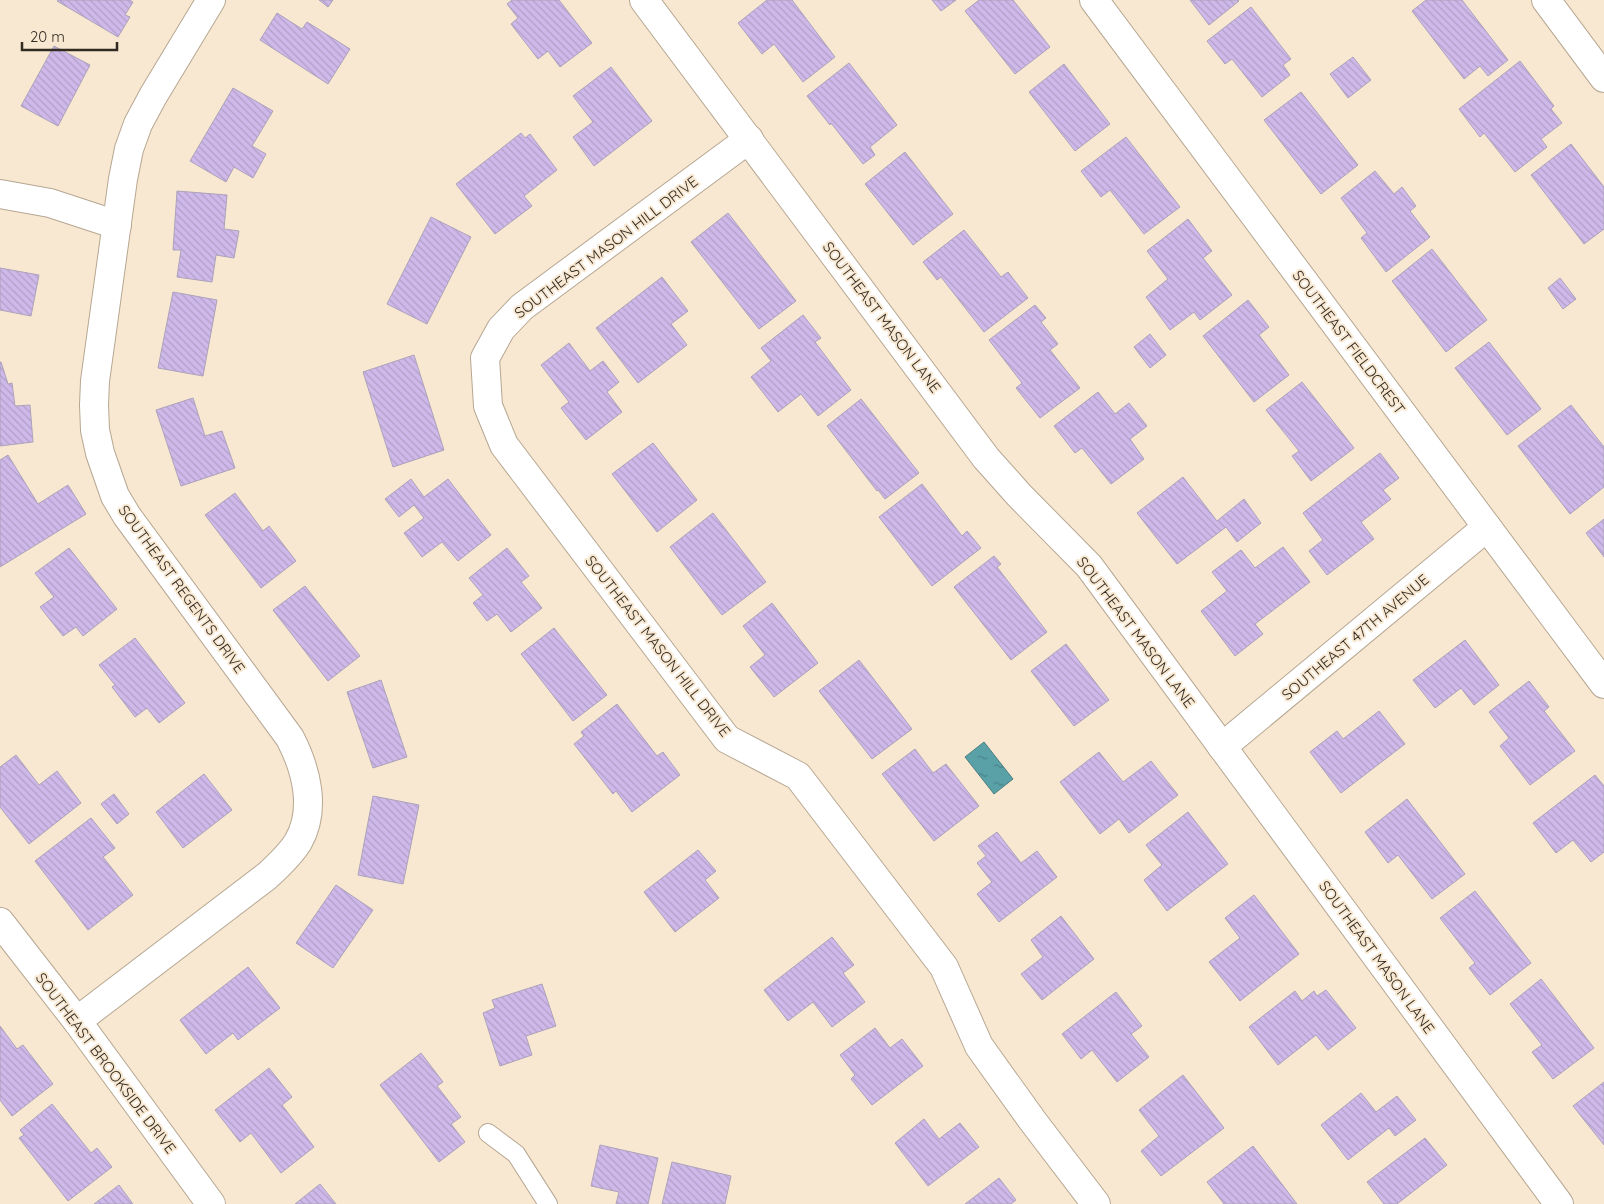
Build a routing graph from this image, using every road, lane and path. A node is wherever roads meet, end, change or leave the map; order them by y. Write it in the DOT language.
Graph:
graph roads {
  1 [pos="211,0"];
  2 [pos="644,0"];
  3 [pos="1094,0"];
  4 [pos="1546,0"];
  5 [pos="1604,78"];
  6 [pos="749,139"];
  7 [pos="0,194"];
  8 [pos="117,225"];
  9 [pos="1487,527"];
  10 [pos="1604,684"];
  11 [pos="1222,747"];
  12 [pos="0,922"];
  13 [pos="77,1021"];
  14 [pos="488,1133"];
  15 [pos="211,1204"];
  16 [pos="548,1204"];
  17 [pos="1096,1204"];
  18 [pos="1559,1204"];
  1 -- 8 [label="street, SOUTHEAST REGENTS DRIVE"];
  2 -- 6 [label="street, SOUTHEAST MASON LANE"];
  3 -- 9 [label="street, SOUTHEAST FIELDCREST"];
  4 -- 5 [label="street"];
  6 -- 11 [label="street, SOUTHEAST MASON LANE"];
  6 -- 17 [label="street, SOUTHEAST MASON HILL DRIVE"];
  7 -- 8 [label="street"];
  8 -- 13 [label="street, SOUTHEAST REGENTS DRIVE"];
  9 -- 10 [label="street, SOUTHEAST FIELDCREST"];
  9 -- 11 [label="street, SOUTHEAST 47TH AVENUE"];
  11 -- 18 [label="street, SOUTHEAST MASON LANE"];
  12 -- 13 [label="street, SOUTHEAST BROOKSIDE DRIVE"];
  13 -- 15 [label="street, SOUTHEAST BROOKSIDE DRIVE"];
  14 -- 16 [label="lane"];
}
